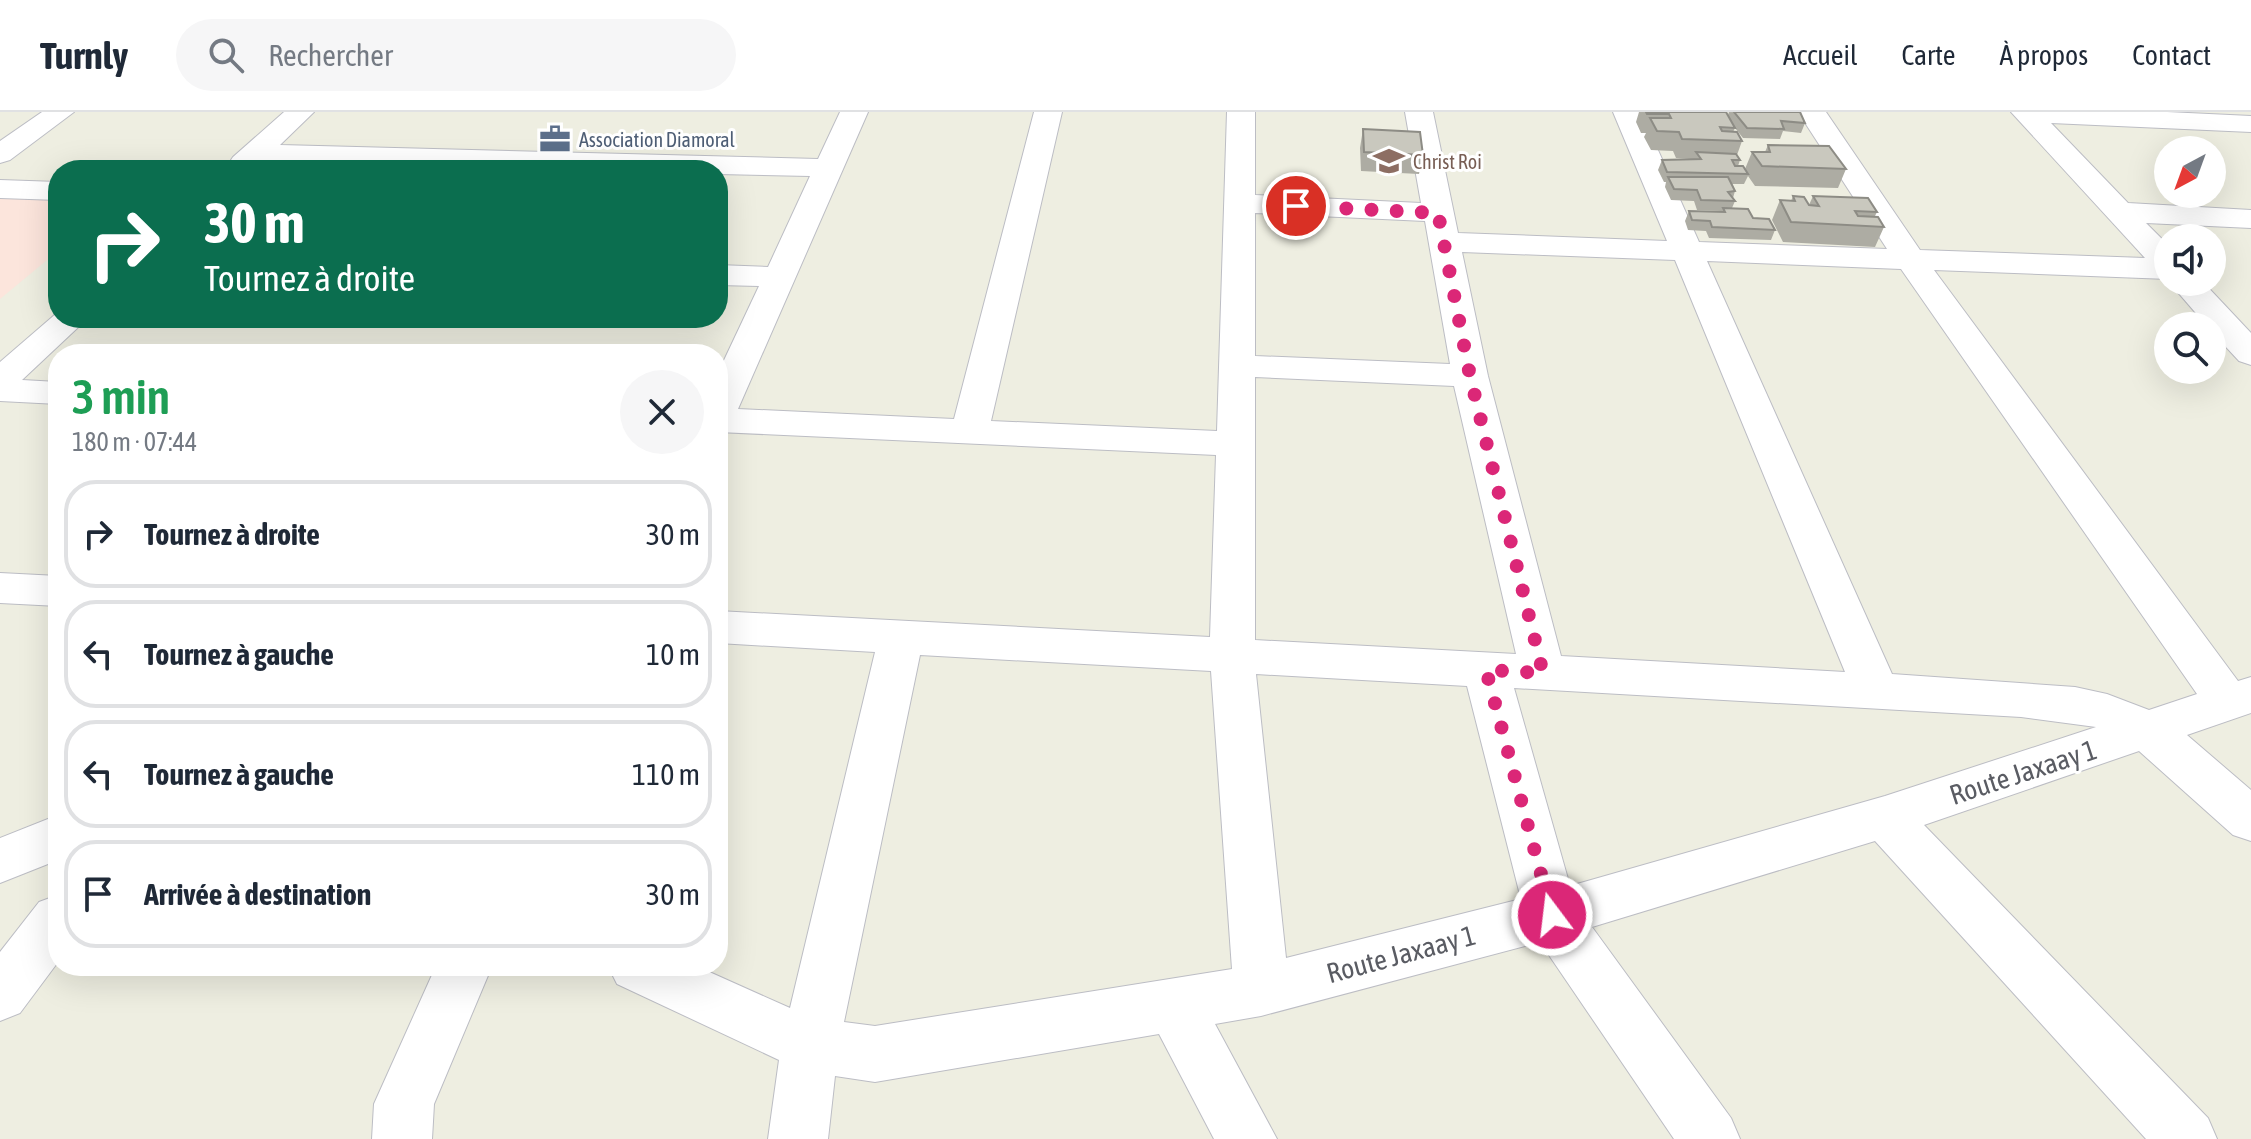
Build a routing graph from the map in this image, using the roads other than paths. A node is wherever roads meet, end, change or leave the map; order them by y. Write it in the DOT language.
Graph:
graph roads {
  1 [pos="60,112"];
  2 [pos="300,112"];
  3 [pos="854,112"];
  4 [pos="1048,112"];
  5 [pos="1241,112"];
  6 [pos="1419,112"];
  7 [pos="1627,112"];
  8 [pos="1812,112"];
  9 [pos="2026,113"];
  10 [pos="2251,124"];
  11 [pos="0,154"];
  12 [pos="245,160"];
  13 [pos="728,167"];
  14 [pos="828,168"];
  15 [pos="0,189"];
  16 [pos="48,191"];
  17 [pos="1240,203"];
  18 [pos="2119,212"];
  19 [pos="2251,219"];
  20 [pos="1441,228"];
  21 [pos="1687,251"];
  22 [pos="2154,251"];
  23 [pos="1910,259"];
  24 [pos="2154,267"];
  25 [pos="728,275"];
  26 [pos="779,277"];
  27 [pos="2199,296"];
  28 [pos="59,328"];
  29 [pos="0,341"];
  30 [pos="2246,342"];
  31 [pos="41,343"];
  32 [pos="1237,366"];
  33 [pos="1470,376"];
  34 [pos="0,381"];
  35 [pos="0,390"];
  36 [pos="728,390"];
  37 [pos="48,392"];
  38 [pos="728,421"];
  39 [pos="969,434"];
  40 [pos="1233,444"];
  41 [pos="0,588"];
  42 [pos="48,590"];
  43 [pos="728,628"];
  44 [pos="901,638"];
  45 [pos="1232,656"];
  46 [pos="1486,670"];
  47 [pos="1543,673"];
  48 [pos="1876,691"];
  49 [pos="2239,699"];
  50 [pos="2148,731"];
  51 [pos="1885,817"];
  52 [pos="2251,820"];
  53 [pos="48,841"];
  54 [pos="0,861"];
  55 [pos="1552,915"];
  56 [pos="48,932"];
  57 [pos="460,976"];
  58 [pos="658,976"];
  59 [pos="1261,990"];
  60 [pos="0,995"];
  61 [pos="1174,1005"];
  62 [pos="810,1045"];
  63 [pos="402,1139"];
  64 [pos="798,1139"];
  65 [pos="1247,1139"];
  66 [pos="1710,1139"];
  67 [pos="2187,1139"];
  1 -- 11 [label="street"];
  2 -- 12 [label="street"];
  3 -- 14 [label="street"];
  4 -- 39 [label="street"];
  5 -- 17 [label="street"];
  6 -- 20 [label="street"];
  7 -- 21 [label="street"];
  8 -- 23 [label="street"];
  9 -- 10 [label="street"];
  9 -- 18 [label="street"];
  13 -- 14 [label="street"];
  14 -- 26 [label="street"];
  15 -- 16 [label="street"];
  17 -- 20 [label="street"];
  17 -- 32 [label="street"];
  18 -- 19 [label="street"];
  18 -- 22 [label="street"];
  20 -- 21 [label="street"];
  20 -- 33 [label="street"];
  21 -- 23 [label="street"];
  21 -- 48 [label="street"];
  23 -- 24 [label="street"];
  23 -- 49 [label="street"];
  25 -- 26 [label="street"];
  26 -- 36 [label="street"];
  27 -- 30 [label="street"];
  28 -- 31 [label="street"];
  29 -- 31 [label="street"];
  31 -- 34 [label="street"];
  32 -- 33 [label="street"];
  32 -- 40 [label="street"];
  33 -- 47 [label="street"];
  35 -- 37 [label="street"];
  38 -- 39 [label="street"];
  39 -- 40 [label="street"];
  40 -- 45 [label="street"];
  41 -- 42 [label="street"];
  43 -- 44 [label="street"];
  44 -- 45 [label="street"];
  44 -- 62 [label="street"];
  45 -- 46 [label="street"];
  45 -- 59 [label="street"];
  46 -- 47 [label="street"];
  46 -- 55 [label="street"];
  47 -- 48 [label="street"];
  48 -- 50 [label="street"];
  49 -- 50 [label="street, Route Jaxaay 1"];
  50 -- 51 [label="street, Route Jaxaay 1"];
  50 -- 52 [label="street"];
  51 -- 55 [label="street, Route Jaxaay 1"];
  51 -- 67 [label="street"];
  53 -- 54 [label="street"];
  55 -- 59 [label="street, Route Jaxaay 1"];
  55 -- 66 [label="street"];
  56 -- 60 [label="street"];
  57 -- 63 [label="street"];
  58 -- 62 [label="street, Route Jaxaay 1"];
  59 -- 61 [label="street, Route Jaxaay 1"];
  61 -- 62 [label="street, Route Jaxaay 1"];
  61 -- 65 [label="street"];
  62 -- 64 [label="street"];
}
